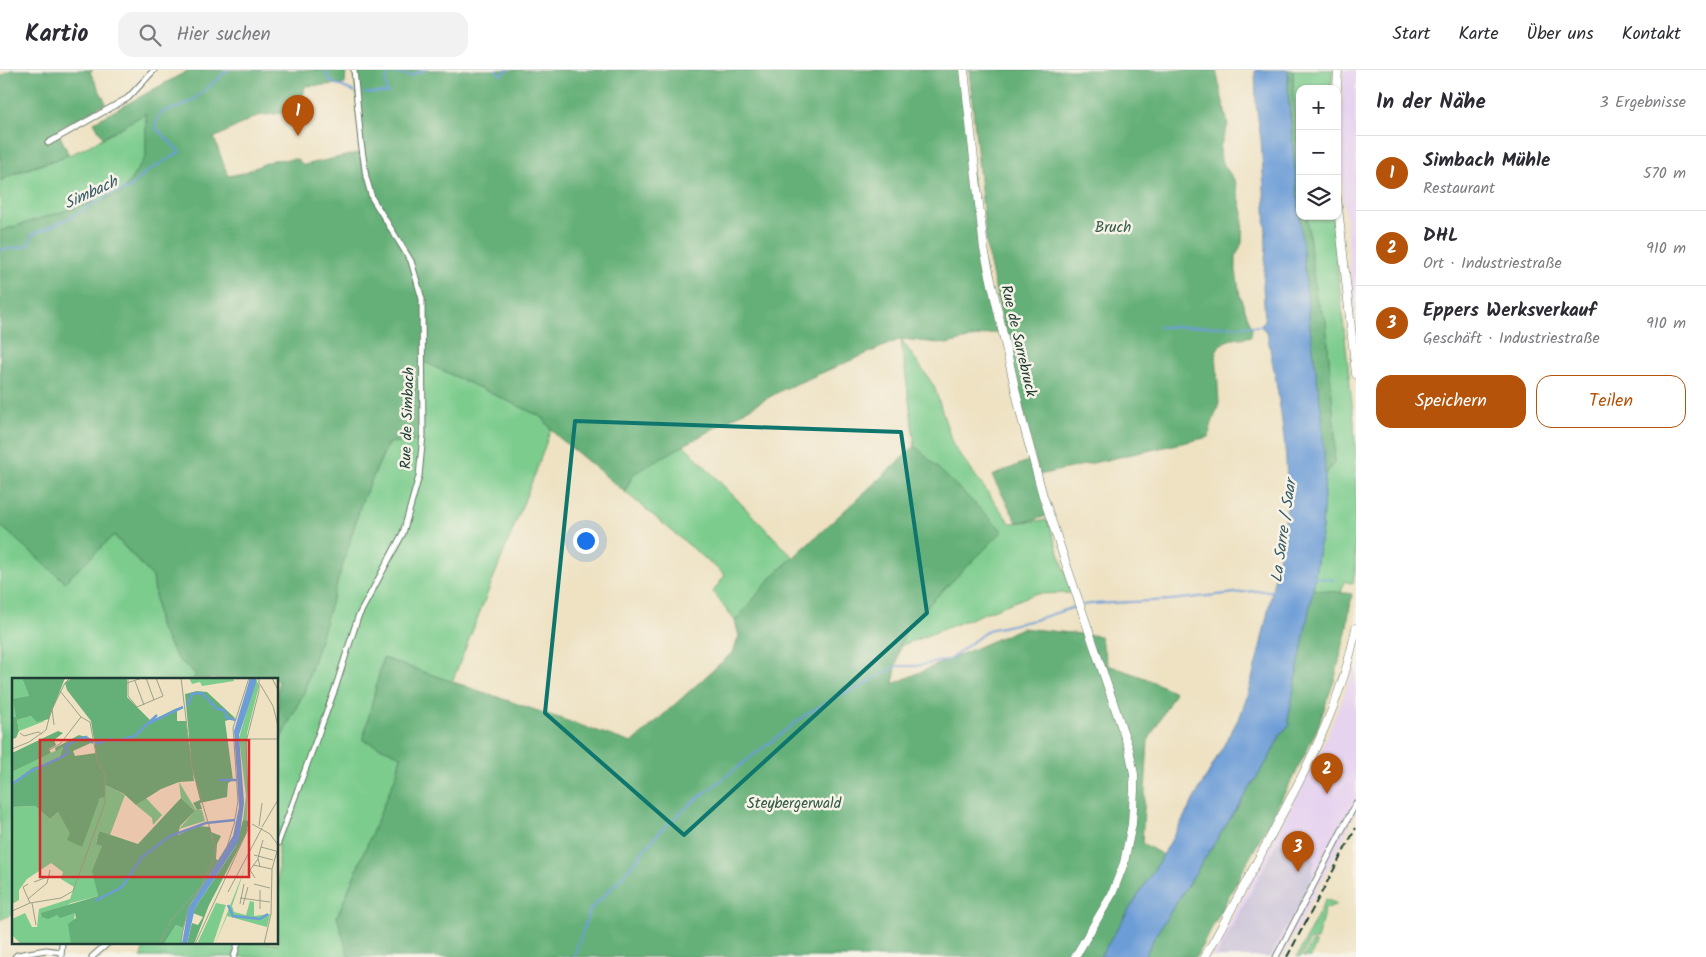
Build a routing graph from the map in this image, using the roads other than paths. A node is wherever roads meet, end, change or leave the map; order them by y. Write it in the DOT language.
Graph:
graph roads {
  1 [pos="154,70"];
  2 [pos="354,70"];
  3 [pos="964,70"];
  4 [pos="1338,70"];
  5 [pos="1337,85"];
  6 [pos="48,143"];
  7 [pos="1339,220"];
  8 [pos="1356,374"];
  9 [pos="1356,628"];
  10 [pos="1356,652"];
  11 [pos="1347,665"];
  12 [pos="1356,803"];
  13 [pos="279,840"];
  14 [pos="107,944"];
  15 [pos="238,944"];
  16 [pos="61,954"];
  17 [pos="15,957"];
  18 [pos="92,957"];
  19 [pos="234,957"];
  20 [pos="1075,957"];
  21 [pos="1205,957"];
  22 [pos="1276,957"];
  1 -- 6 [label="street"];
  2 -- 13 [label="street, Rue de Simbach"];
  3 -- 20 [label="main road, Rue de Sarrebruck"];
  4 -- 5 [label="main road"];
  7 -- 8 [label="main road"];
  9 -- 11 [label="main road"];
  10 -- 11 [label="main road"];
  11 -- 21 [label="main road"];
  12 -- 22 [label="street"];
  14 -- 18 [label="street"];
  15 -- 19 [label="street"];
  16 -- 17 [label="street"];
}
